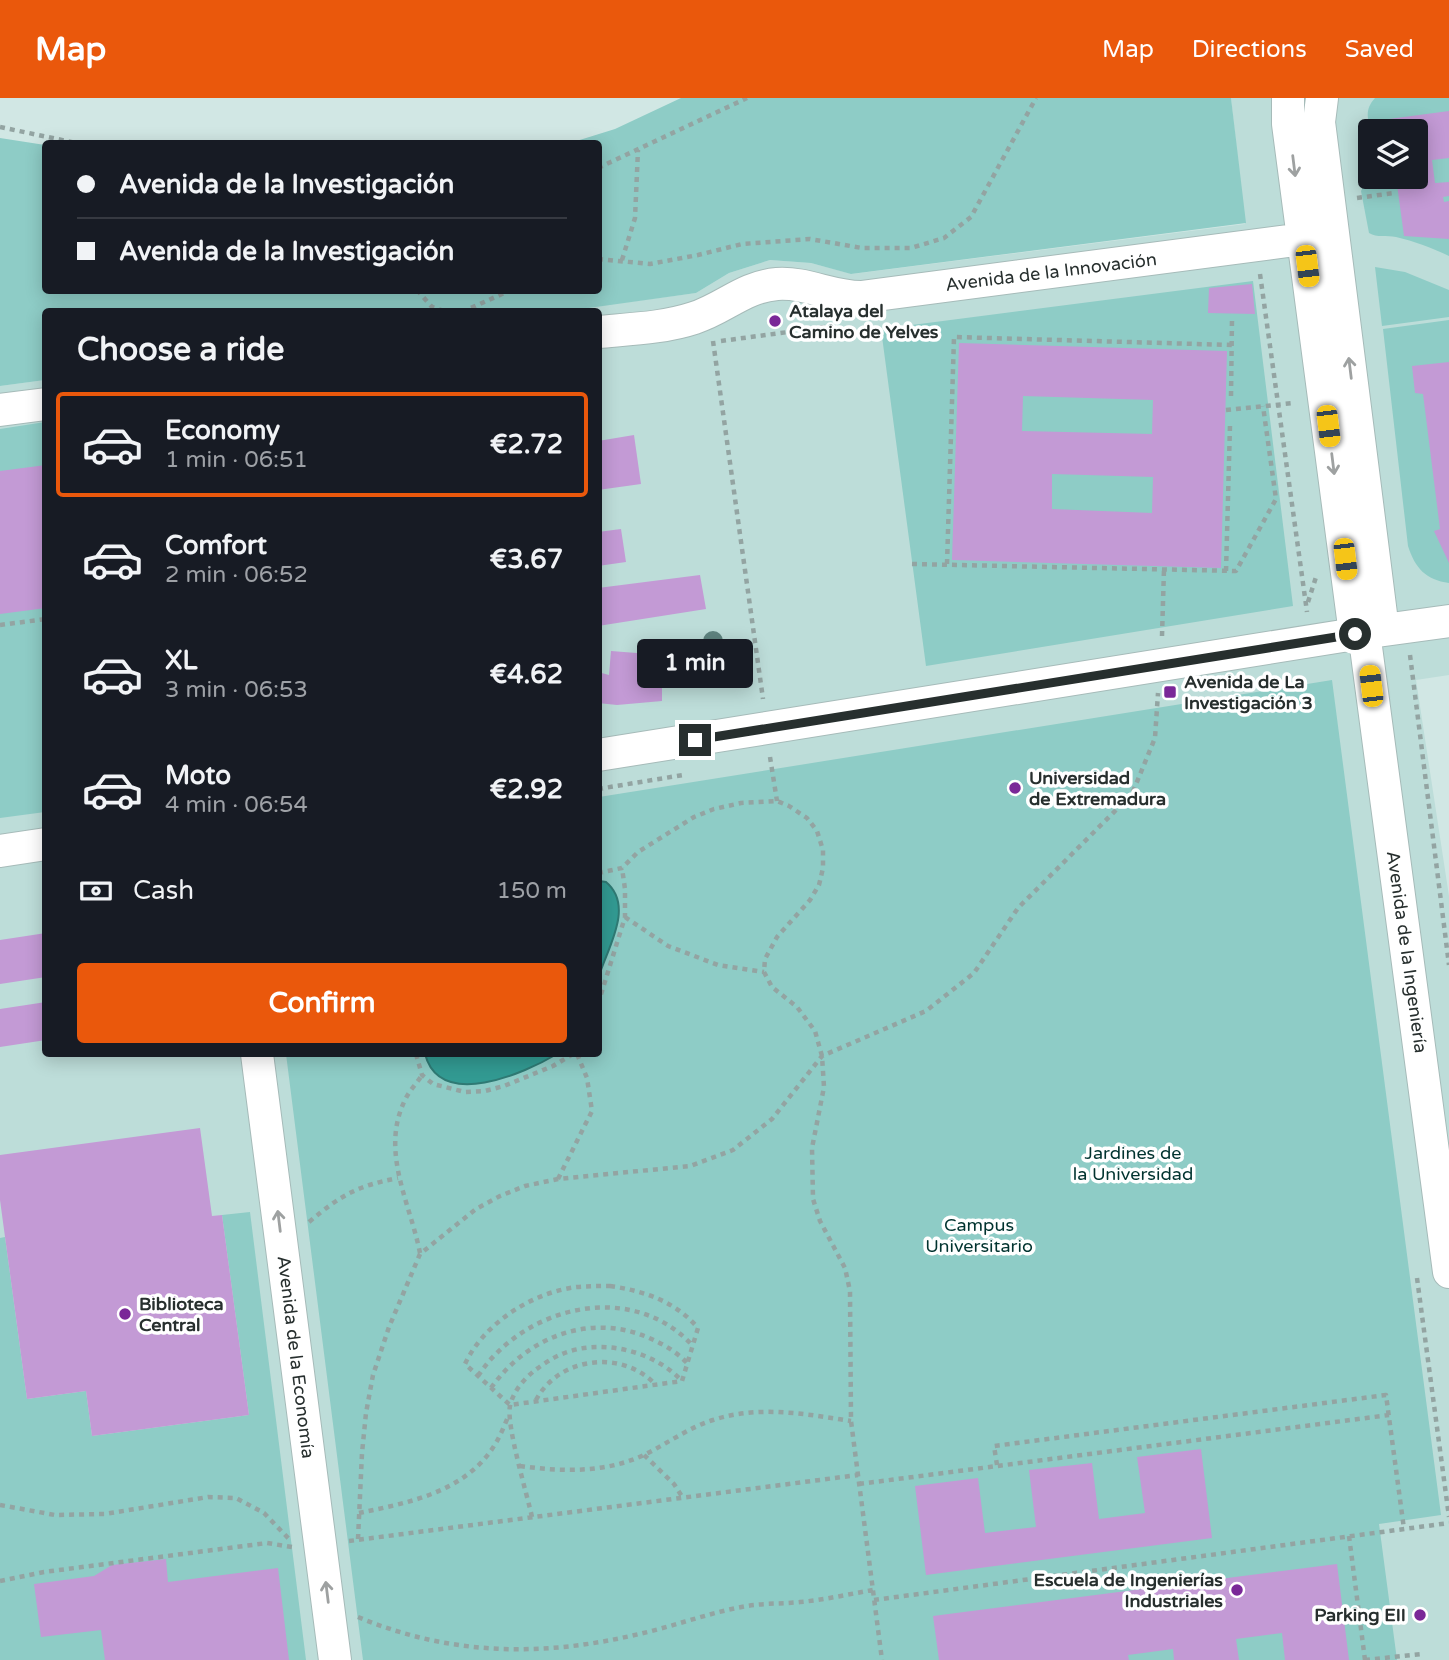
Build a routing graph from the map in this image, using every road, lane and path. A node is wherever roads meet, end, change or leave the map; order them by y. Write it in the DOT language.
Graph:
graph roads {
  1 [pos="747,98"];
  2 [pos="1036,98"];
  3 [pos="1288,98"];
  4 [pos="1322,98"];
  5 [pos="0,127"];
  6 [pos="62,140"];
  7 [pos="638,150"];
  8 [pos="602,166"];
  9 [pos="1394,193"];
  10 [pos="1356,198"];
  11 [pos="1303,239"];
  12 [pos="602,260"];
  13 [pos="622,260"];
  14 [pos="1260,268"];
  15 [pos="421,294"];
  16 [pos="502,294"];
  17 [pos="437,308"];
  18 [pos="471,308"];
  19 [pos="709,313"];
  20 [pos="1233,318"];
  21 [pos="602,332"];
  22 [pos="1232,345"];
  23 [pos="1231,396"];
  24 [pos="42,405"];
  25 [pos="0,410"];
  26 [pos="1226,410"];
  27 [pos="1230,425"];
  28 [pos="912,564"];
  29 [pos="947,564"];
  30 [pos="1164,569"];
  31 [pos="1226,571"];
  32 [pos="1307,610"];
  33 [pos="42,620"];
  34 [pos="1449,621"];
  35 [pos="0,625"];
  36 [pos="1367,632"];
  37 [pos="1423,653"];
  38 [pos="1160,665"];
  39 [pos="766,728"];
  40 [pos="602,754"];
  41 [pos="777,801"];
  42 [pos="42,845"];
  43 [pos="0,851"];
  44 [pos="622,868"];
  45 [pos="602,872"];
  46 [pos="625,917"];
  47 [pos="1449,965"];
  48 [pos="764,972"];
  49 [pos="602,991"];
  50 [pos="822,1056"];
  51 [pos="257,1057"];
  52 [pos="417,1057"];
  53 [pos="570,1057"];
  54 [pos="576,1057"];
  55 [pos="422,1075"];
  56 [pos="398,1178"];
  57 [pos="558,1179"];
  58 [pos="282,1244"];
  59 [pos="420,1254"];
  60 [pos="1449,1272"];
  61 [pos="693,1346"];
  62 [pos="687,1363"];
  63 [pos="478,1376"];
  64 [pos="682,1381"];
  65 [pos="655,1384"];
  66 [pos="492,1388"];
  67 [pos="536,1401"];
  68 [pos="510,1405"];
  69 [pos="1389,1415"];
  70 [pos="509,1416"];
  71 [pos="851,1421"];
  72 [pos="643,1455"];
  73 [pos="997,1465"];
  74 [pos="520,1466"];
  75 [pos="858,1475"];
  76 [pos="859,1484"];
  77 [pos="683,1498"];
  78 [pos="0,1505"];
  79 [pos="359,1513"];
  80 [pos="532,1517"];
  81 [pos="1449,1522"];
  82 [pos="1404,1529"];
  83 [pos="1349,1536"];
  84 [pos="358,1539"];
  85 [pos="321,1545"];
  86 [pos="0,1581"];
  87 [pos="873,1590"];
  88 [pos="874,1600"];
  89 [pos="330,1618"];
  90 [pos="1422,1654"];
  91 [pos="335,1660"];
  92 [pos="882,1660"];
  93 [pos="1365,1660"];
  1 -- 7 [label="path"];
  2 -- 13 [label="path"];
  3 -- 11 [label="street, one-way"];
  36 -- 4 [label="street, one-way"];
  5 -- 6 [label="path"];
  7 -- 8 [label="path"];
  7 -- 13 [label="path"];
  9 -- 10 [label="path"];
  11 -- 19 [label="street, Avenida de la Innovación"];
  11 -- 36 [label="street, one-way"];
  12 -- 13 [label="path"];
  14 -- 32 [label="path"];
  15 -- 17 [label="path"];
  16 -- 18 [label="path"];
  19 -- 21 [label="street, Avenida de la Innovación"];
  19 -- 39 [label="path"];
  20 -- 22 [label="path"];
  22 -- 23 [label="path"];
  22 -- 29 [label="path"];
  24 -- 25 [label="street"];
  26 -- 31 [label="path"];
  27 -- 31 [label="path"];
  28 -- 29 [label="path"];
  29 -- 30 [label="path"];
  30 -- 31 [label="path"];
  30 -- 38 [label="path"];
  33 -- 35 [label="path"];
  34 -- 36 [label="street"];
  36 -- 38 [label="street"];
  36 -- 60 [label="street, Avenida de la Ingeniería"];
  37 -- 47 [label="path"];
  38 -- 39 [label="street"];
  38 -- 50 [label="path"];
  39 -- 40 [label="street"];
  39 -- 41 [label="path"];
  41 -- 44 [label="path"];
  41 -- 48 [label="path"];
  42 -- 43 [label="street"];
  44 -- 45 [label="path"];
  44 -- 46 [label="path"];
  46 -- 48 [label="path"];
  46 -- 49 [label="path"];
  48 -- 50 [label="path"];
  50 -- 57 [label="path"];
  50 -- 71 [label="path"];
  58 -- 51 [label="street, Avenida de la Economía, one-way"];
  52 -- 55 [label="path"];
  53 -- 55 [label="path"];
  54 -- 57 [label="path"];
  55 -- 56 [label="path"];
  56 -- 58 [label="path"];
  56 -- 59 [label="path"];
  57 -- 59 [label="path"];
  58 -- 85 [label="street, Avenida de la Economía"];
  59 -- 79 [label="path"];
  61 -- 62 [label="path"];
  61 -- 63 [label="path"];
  61 -- 63 [label="path"];
  62 -- 64 [label="path"];
  62 -- 66 [label="path"];
  63 -- 66 [label="path"];
  64 -- 65 [label="path"];
  64 -- 68 [label="path"];
  65 -- 67 [label="path"];
  65 -- 67 [label="path"];
  66 -- 68 [label="path"];
  67 -- 68 [label="path"];
  68 -- 70 [label="path"];
  69 -- 73 [label="path"];
  69 -- 73 [label="path"];
  69 -- 82 [label="path"];
  70 -- 74 [label="path"];
  70 -- 79 [label="path"];
  71 -- 72 [label="path"];
  71 -- 75 [label="path"];
  72 -- 74 [label="path"];
  72 -- 77 [label="path"];
  73 -- 76 [label="path"];
  74 -- 80 [label="path"];
  75 -- 76 [label="path"];
  75 -- 77 [label="path"];
  76 -- 87 [label="path"];
  77 -- 80 [label="path"];
  78 -- 86 [label="path"];
  79 -- 84 [label="path"];
  80 -- 84 [label="path"];
  81 -- 82 [label="path"];
  82 -- 83 [label="path"];
  83 -- 88 [label="path"];
  83 -- 93 [label="path"];
  84 -- 85 [label="path"];
  89 -- 85 [label="street, Avenida de la Economía, one-way"];
  87 -- 88 [label="path"];
  87 -- 89 [label="path"];
  88 -- 92 [label="path"];
  89 -- 91 [label="street, Avenida de la Economía"];
  90 -- 93 [label="path"];
}
